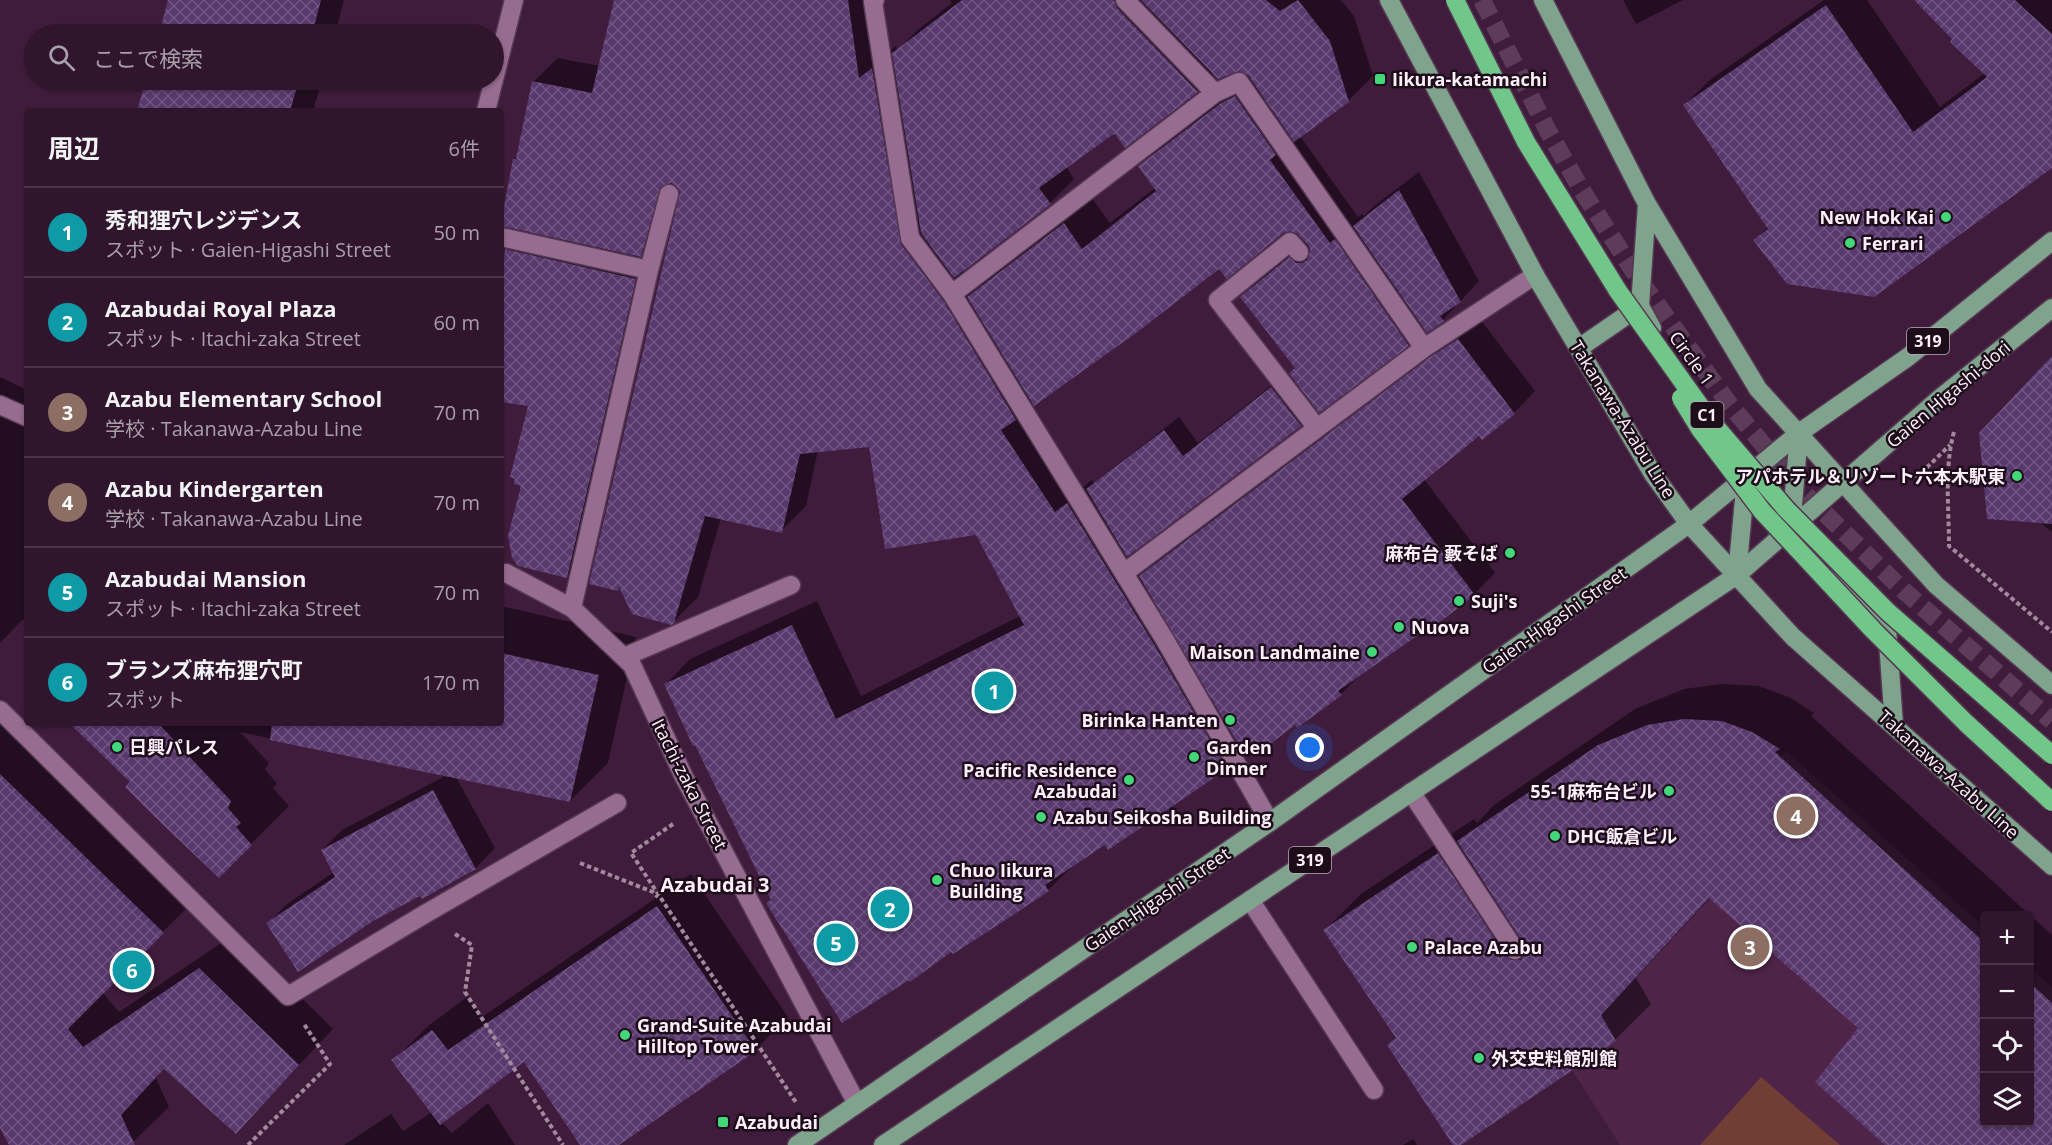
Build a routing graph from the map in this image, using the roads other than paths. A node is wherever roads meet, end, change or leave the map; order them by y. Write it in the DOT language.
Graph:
graph roads {
  1 [pos="514,0"];
  2 [pos="875,0"];
  3 [pos="1125,0"];
  4 [pos="1389,0"];
  5 [pos="1455,0"];
  6 [pos="1543,0"];
  7 [pos="504,40"];
  8 [pos="491,90"];
  9 [pos="1215,93"];
  10 [pos="487,108"];
  11 [pos="669,194"];
  12 [pos="1647,204"];
  13 [pos="504,238"];
  14 [pos="2052,241"];
  15 [pos="1299,252"];
  16 [pos="649,270"];
  17 [pos="1535,275"];
  18 [pos="1618,291"];
  19 [pos="952,294"];
  20 [pos="1640,306"];
  21 [pos="2052,309"];
  22 [pos="1424,348"];
  23 [pos="1579,348"];
  24 [pos="0,405"];
  25 [pos="24,416"];
  26 [pos="1317,428"];
  27 [pos="1799,434"];
  28 [pos="1746,477"];
  29 [pos="1844,484"];
  30 [pos="1689,524"];
  31 [pos="1791,529"];
  32 [pos="504,570"];
  33 [pos="1124,573"];
  34 [pos="1737,575"];
  35 [pos="791,585"];
  36 [pos="572,608"];
  37 [pos="624,657"];
  38 [pos="2052,685"];
  39 [pos="0,710"];
  40 [pos="1894,725"];
  41 [pos="2052,755"];
  42 [pos="1411,792"];
  43 [pos="2052,802"];
  44 [pos="617,803"];
  45 [pos="1270,822"];
  46 [pos="2052,866"];
  47 [pos="1250,900"];
  48 [pos="1515,950"];
  49 [pos="1374,1090"];
  50 [pos="857,1104"];
  51 [pos="798,1144"];
  52 [pos="883,1145"];
  1 -- 7 [label="street"];
  2 -- 19 [label="street"];
  3 -- 9 [label="street"];
  4 -- 17 [label="main road, Takanawa-Azabu Line"];
  5 -- 18 [label="highway, Circle 1 / C1, bridge"];
  6 -- 12 [label="main road"];
  8 -- 10 [label="street"];
  9 -- 19 [label="street"];
  9 -- 22 [label="street"];
  11 -- 16 [label="street"];
  12 -- 20 [label="main road"];
  12 -- 27 [label="main road"];
  13 -- 16 [label="street"];
  14 -- 27 [label="main road, 319"];
  15 -- 26 [label="street"];
  16 -- 36 [label="street"];
  17 -- 22 [label="street"];
  17 -- 23 [label="main road, Takanawa-Azabu Line"];
  18 -- 41 [label="highway, Circle 1 / C1, bridge"];
  18 -- 43 [label="highway, bridge"];
  19 -- 33 [label="street"];
  20 -- 23 [label="main road"];
  20 -- 28 [label="main road"];
  21 -- 29 [label="main road, Gaien Higashi-dori / 319"];
  22 -- 26 [label="street"];
  23 -- 30 [label="main road, Takanawa-Azabu Line"];
  24 -- 25 [label="street"];
  26 -- 33 [label="street"];
  27 -- 28 [label="main road, 319"];
  27 -- 29 [label="main road"];
  27 -- 31 [label="main road"];
  28 -- 30 [label="main road, 319"];
  28 -- 34 [label="main road"];
  29 -- 31 [label="main road, Gaien Higashi-dori / 319"];
  29 -- 38 [label="main road"];
  30 -- 34 [label="main road, Takanawa-Azabu Line"];
  30 -- 45 [label="main road, Gaien-Higashi Street / 319"];
  31 -- 34 [label="main road, Gaien Higashi-dori / 319"];
  31 -- 40 [label="main road"];
  32 -- 36 [label="street, Itachi-zaka Street"];
  33 -- 45 [label="street"];
  34 -- 40 [label="main road, Takanawa-Azabu Line"];
  34 -- 42 [label="main road, 319"];
  35 -- 37 [label="street"];
  36 -- 37 [label="street, Itachi-zaka Street"];
  37 -- 50 [label="street, Itachi-zaka Street"];
  39 -- 44 [label="street"];
  40 -- 46 [label="main road, Takanawa-Azabu Line"];
  42 -- 47 [label="main road, 319"];
  42 -- 48 [label="street"];
  45 -- 50 [label="main road, Gaien-Higashi Street / 319"];
  47 -- 49 [label="street"];
  47 -- 52 [label="main road, 319"];
  50 -- 51 [label="main road, Gaien-Higashi Street / 319"];
}
